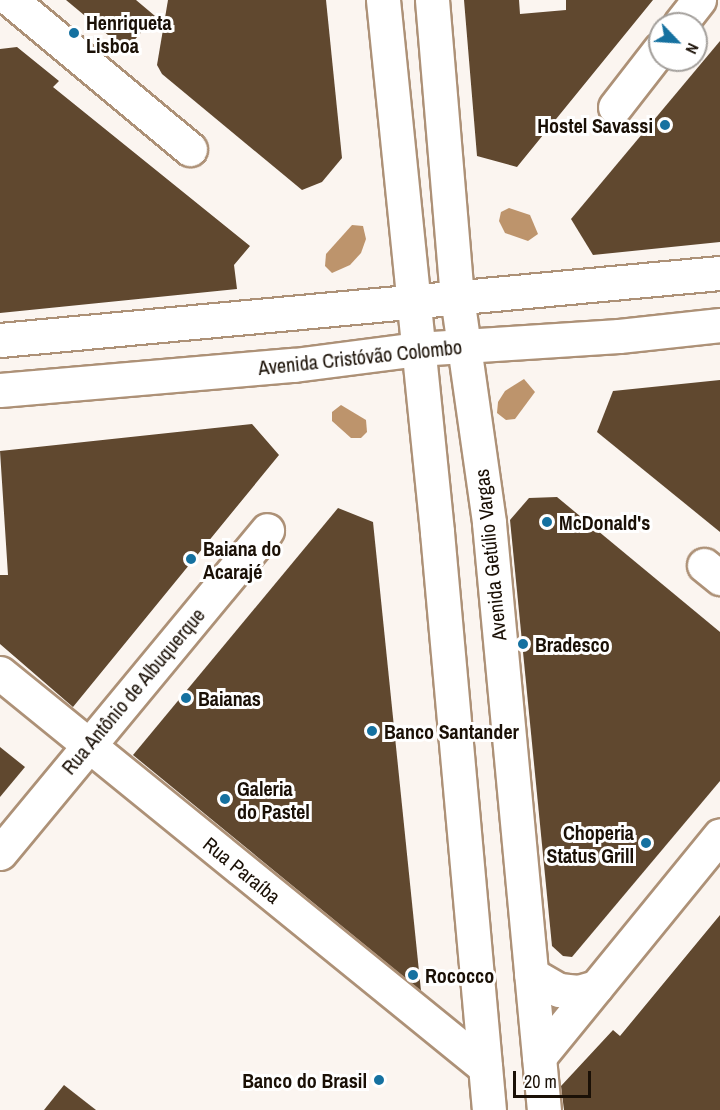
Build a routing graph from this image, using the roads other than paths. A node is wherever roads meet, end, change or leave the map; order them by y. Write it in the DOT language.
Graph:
graph roads {
  1 [pos="11,0"];
  2 [pos="383,0"];
  3 [pos="432,0"];
  4 [pos="699,0"];
  5 [pos="690,12"];
  6 [pos="648,64"];
  7 [pos="615,107"];
  8 [pos="190,149"];
  9 [pos="720,273"];
  10 [pos="458,297"];
  11 [pos="413,300"];
  12 [pos="720,325"];
  13 [pos="0,340"];
  14 [pos="463,347"];
  15 [pos="417,348"];
  16 [pos="0,390"];
  17 [pos="267,530"];
  18 [pos="0,673"];
  19 [pos="87,744"];
  20 [pos="720,835"];
  21 [pos="0,853"];
  22 [pos="531,974"];
  23 [pos="596,987"];
  24 [pos="539,1057"];
  25 [pos="485,1067"];
  26 [pos="489,1110"];
  27 [pos="544,1110"];
  1 -- 8 [label="main road"];
  2 -- 11 [label="main road"];
  3 -- 10 [label="main road, Avenida Getúlio Vargas"];
  4 -- 5 [label="main road"];
  6 -- 7 [label="main road"];
  9 -- 10 [label="main road"];
  10 -- 11 [label="main road"];
  10 -- 14 [label="main road, Avenida Getúlio Vargas"];
  11 -- 13 [label="main road"];
  11 -- 15 [label="main road"];
  12 -- 14 [label="main road, Avenida Cristóvão Colombo"];
  14 -- 15 [label="main road, Avenida Cristóvão Colombo"];
  14 -- 22 [label="main road, Avenida Getúlio Vargas"];
  15 -- 16 [label="main road, Avenida Cristóvão Colombo"];
  15 -- 25 [label="main road"];
  17 -- 19 [label="main road, Rua Antônio de Albuquerque"];
  18 -- 19 [label="main road, Rua Paraíba"];
  19 -- 21 [label="main road, Rua Antônio de Albuquerque"];
  19 -- 25 [label="main road, Rua Paraíba"];
  20 -- 23 [label="main road"];
  22 -- 23 [label="main road"];
  22 -- 24 [label="main road, Avenida Getúlio Vargas"];
  23 -- 24 [label="main road"];
  24 -- 27 [label="main road, Avenida Getúlio Vargas"];
  25 -- 26 [label="main road"];
}
